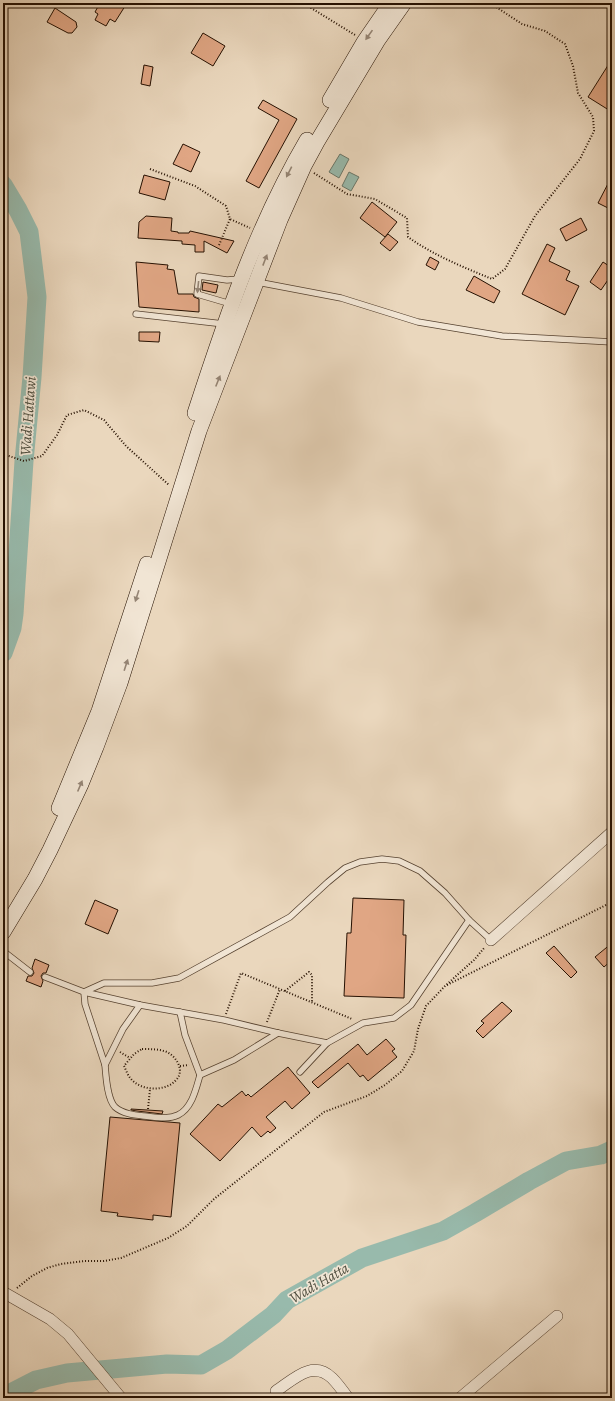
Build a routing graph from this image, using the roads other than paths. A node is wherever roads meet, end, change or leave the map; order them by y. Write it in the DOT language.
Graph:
graph roads {
  1 [pos="391,3"];
  2 [pos="404,3"];
  3 [pos="241,279"];
  4 [pos="256,282"];
  5 [pos="231,304"];
  6 [pos="136,314"];
  7 [pos="224,324"];
  8 [pos="612,342"];
  9 [pos="612,832"];
  10 [pos="3,914"];
  11 [pos="469,920"];
  12 [pos="3,932"];
  13 [pos="491,940"];
  14 [pos="3,951"];
  15 [pos="30,972"];
  16 [pos="45,977"];
  17 [pos="84,992"];
  18 [pos="140,1005"];
  19 [pos="180,1012"];
  20 [pos="278,1033"];
  21 [pos="327,1043"];
  22 [pos="105,1065"];
  23 [pos="300,1072"];
  24 [pos="200,1075"];
  25 [pos="6,1293"];
  26 [pos="557,1316"];
  27 [pos="276,1391"];
  28 [pos="119,1395"];
  29 [pos="348,1398"];
  30 [pos="460,1398"];
  1 -- 3 [label="main road, one-way"];
  4 -- 2 [label="main road, one-way"];
  3 -- 4 [label="lane"];
  3 -- 5 [label="main road"];
  3 -- 5 [label="lane, one-way"];
  4 -- 8 [label="lane"];
  12 -- 4 [label="main road, one-way"];
  5 -- 7 [label="main road"];
  6 -- 7 [label="lane"];
  7 -- 10 [label="main road, one-way"];
  9 -- 13 [label="street"];
  11 -- 13 [label="lane"];
  11 -- 17 [label="lane"];
  11 -- 21 [label="lane"];
  14 -- 15 [label="lane"];
  16 -- 17 [label="lane"];
  17 -- 18 [label="lane"];
  17 -- 22 [label="lane"];
  18 -- 19 [label="lane"];
  18 -- 22 [label="lane"];
  19 -- 20 [label="lane"];
  19 -- 24 [label="lane"];
  20 -- 21 [label="lane"];
  20 -- 24 [label="lane"];
  21 -- 23 [label="lane"];
  22 -- 24 [label="lane"];
  25 -- 28 [label="street"];
  26 -- 30 [label="street"];
  27 -- 29 [label="street"];
}
